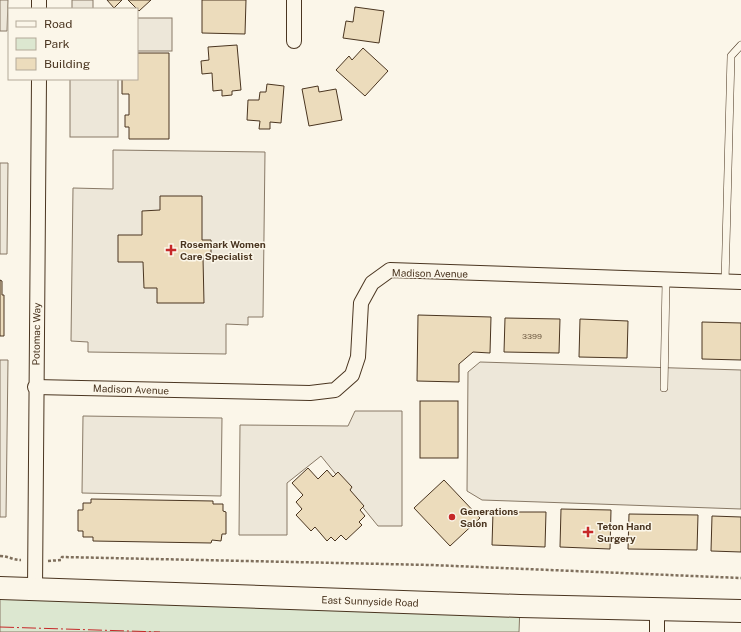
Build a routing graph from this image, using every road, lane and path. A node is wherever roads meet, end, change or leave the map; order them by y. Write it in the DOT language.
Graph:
graph roads {
  1 [pos="294,0"];
  2 [pos="294,40"];
  3 [pos="741,45"];
  4 [pos="39,80"];
  5 [pos="666,281"];
  6 [pos="725,282"];
  7 [pos="741,282"];
  8 [pos="35,387"];
  9 [pos="664,388"];
  10 [pos="0,556"];
  11 [pos="14,560"];
  12 [pos="61,560"];
  13 [pos="741,578"];
  14 [pos="0,588"];
  15 [pos="35,589"];
  16 [pos="657,608"];
  17 [pos="741,611"];
  18 [pos="657,632"];
  1 -- 2 [label="street"];
  3 -- 6 [label="lane"];
  4 -- 8 [label="street, Potomac Way"];
  5 -- 6 [label="street, Madison Avenue"];
  5 -- 8 [label="street, Madison Avenue"];
  5 -- 9 [label="lane"];
  6 -- 7 [label="street, Madison Avenue"];
  8 -- 15 [label="street, Potomac Way"];
  10 -- 11 [label="path"];
  12 -- 13 [label="path"];
  14 -- 15 [label="main road, East Sunnyside Road"];
  15 -- 16 [label="main road, East Sunnyside Road"];
  16 -- 17 [label="main road, East Sunnyside Road"];
  16 -- 18 [label="street"];
}
